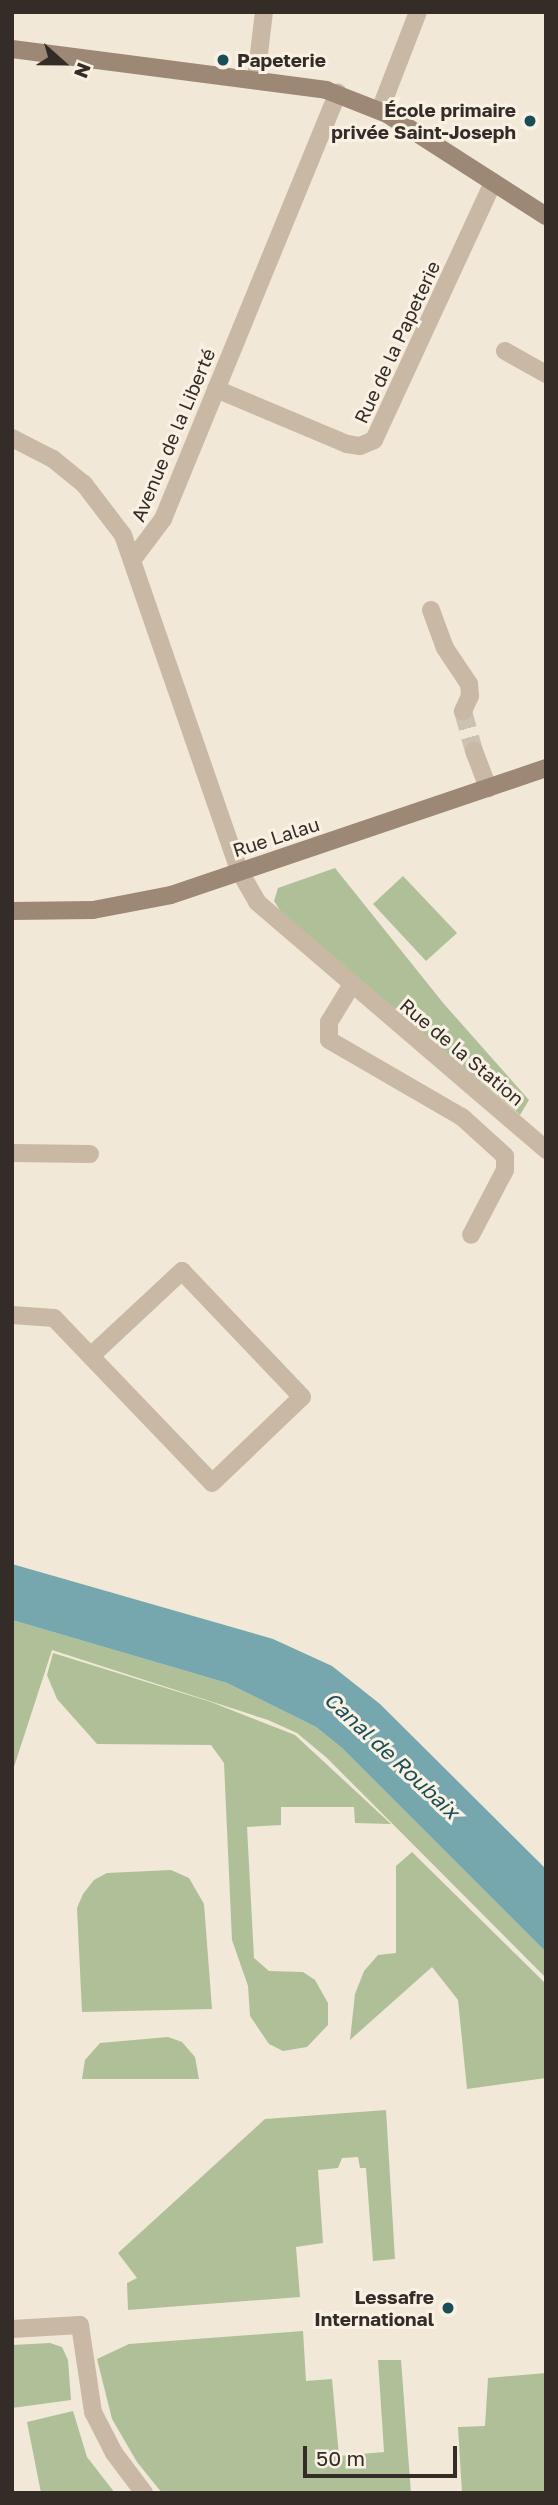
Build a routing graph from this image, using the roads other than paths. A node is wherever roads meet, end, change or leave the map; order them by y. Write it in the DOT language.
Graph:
graph roads {
  1 [pos="264,12"];
  2 [pos="418,12"];
  3 [pos="12,49"];
  4 [pos="256,78"];
  5 [pos="338,93"];
  6 [pos="380,110"];
  7 [pos="493,182"];
  8 [pos="546,216"];
  9 [pos="505,351"];
  10 [pos="546,374"];
  11 [pos="216,389"];
  12 [pos="12,438"];
  13 [pos="133,559"];
  14 [pos="431,610"];
  15 [pos="463,711"];
  16 [pos="474,751"];
  17 [pos="546,768"];
  18 [pos="488,788"];
  19 [pos="240,872"];
  20 [pos="12,911"];
  21 [pos="351,986"];
  22 [pos="546,1150"];
  23 [pos="12,1153"];
  24 [pos="90,1154"];
  25 [pos="471,1235"];
  26 [pos="12,1315"];
  27 [pos="92,1354"];
  28 [pos="12,2329"];
  29 [pos="144,2493"];
  1 -- 4 [label="street"];
  2 -- 6 [label="street"];
  3 -- 4 [label="street"];
  4 -- 5 [label="street"];
  5 -- 6 [label="street"];
  5 -- 11 [label="street, Avenue de la Liberté"];
  6 -- 7 [label="street"];
  7 -- 8 [label="street"];
  7 -- 11 [label="street, Rue de la Papeterie"];
  9 -- 10 [label="street"];
  11 -- 13 [label="street, Avenue de la Liberté"];
  12 -- 13 [label="street"];
  13 -- 19 [label="street"];
  14 -- 15 [label="street"];
  16 -- 18 [label="street"];
  17 -- 18 [label="street, Rue Lalau"];
  18 -- 19 [label="street, Rue Lalau"];
  19 -- 20 [label="street, Rue Lalau"];
  19 -- 21 [label="street, Rue de la Station"];
  21 -- 22 [label="street, Rue de la Station"];
  21 -- 25 [label="street"];
  23 -- 24 [label="street"];
  26 -- 27 [label="street"];
  27 -- 27 [label="street"];
  28 -- 29 [label="street"];
}
